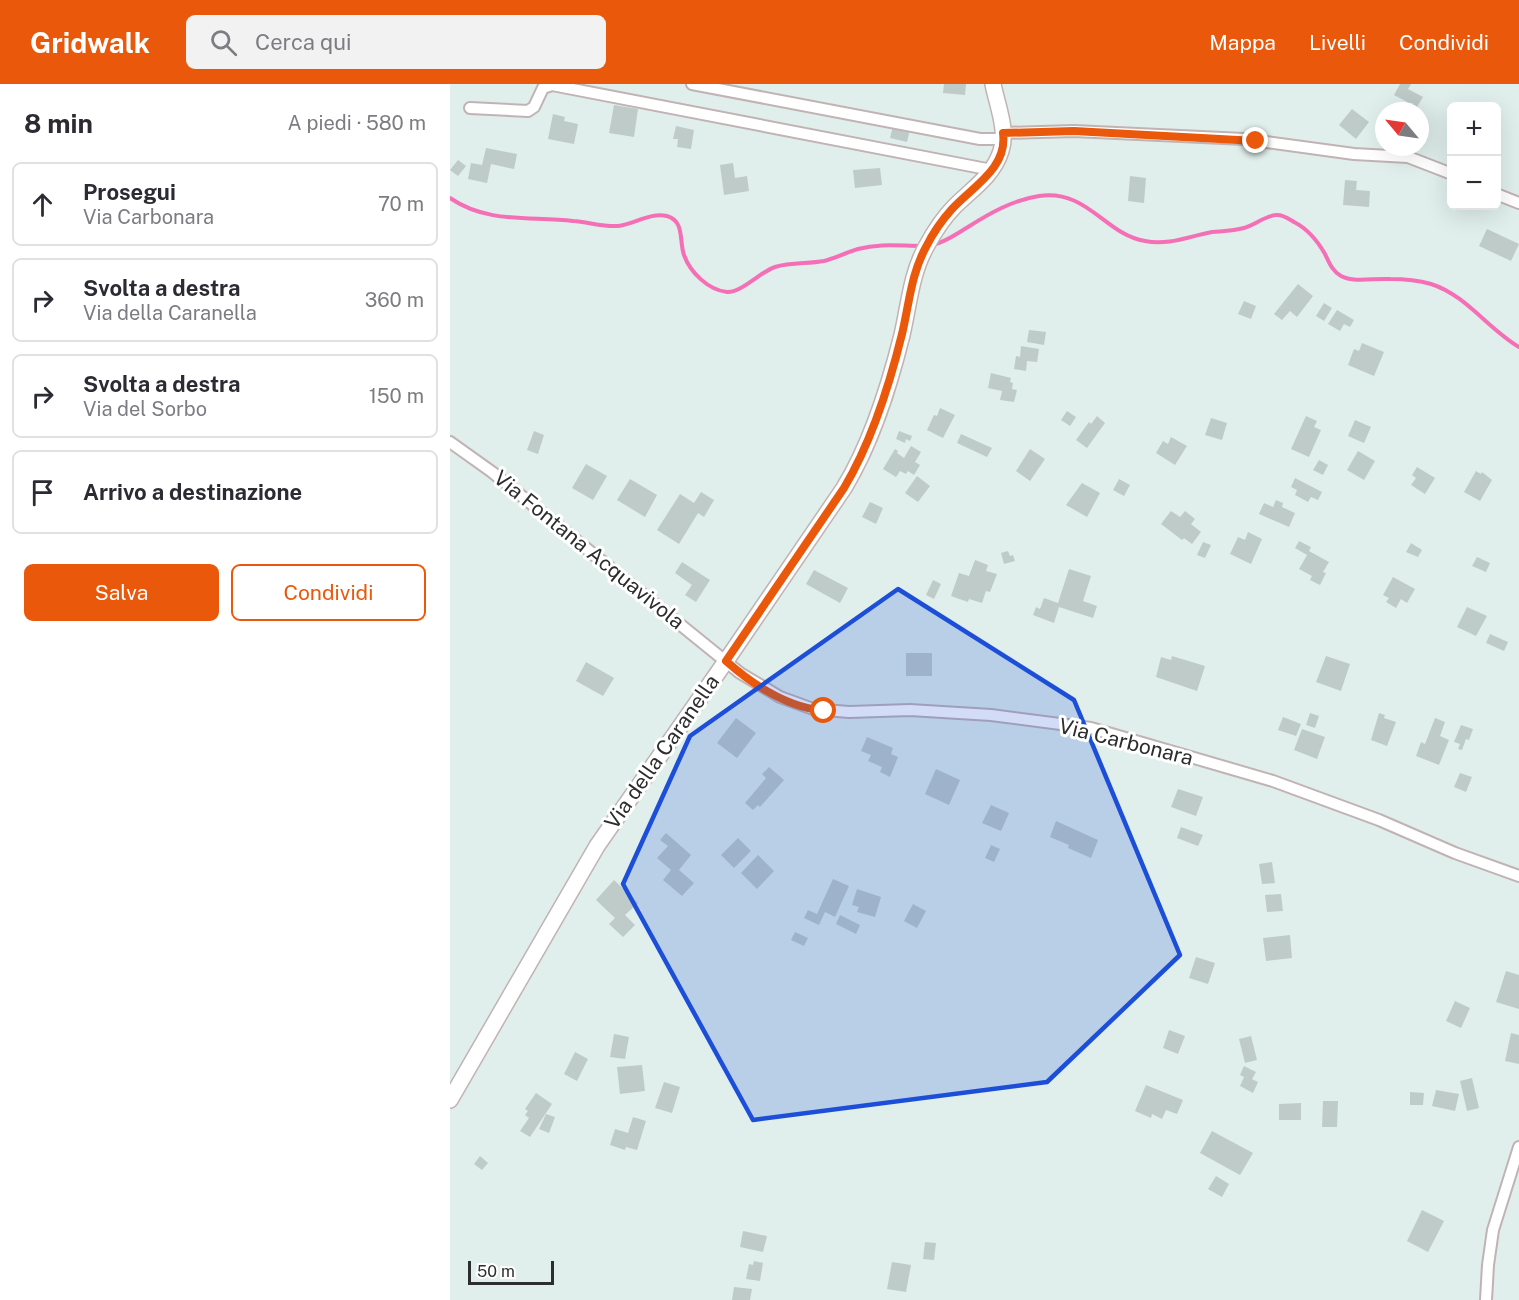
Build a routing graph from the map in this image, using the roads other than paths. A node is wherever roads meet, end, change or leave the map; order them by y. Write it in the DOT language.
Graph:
graph roads {
  1 [pos="692,84"];
  2 [pos="993,84"];
  3 [pos="470,108"];
  4 [pos="1004,136"];
  5 [pos="992,170"];
  6 [pos="1447,172"];
  7 [pos="1501,196"];
  8 [pos="1519,203"];
  9 [pos="450,442"];
  10 [pos="726,661"];
  11 [pos="1519,876"];
  12 [pos="450,1100"];
  13 [pos="1519,1147"];
  14 [pos="1486,1300"];
  1 -- 4 [label="street"];
  2 -- 4 [label="main road"];
  3 -- 5 [label="street"];
  4 -- 5 [label="main road, Via della Caranella"];
  4 -- 6 [label="street"];
  5 -- 10 [label="main road, Via della Caranella"];
  7 -- 8 [label="street"];
  9 -- 10 [label="street, Via Fontana Acquavivola"];
  10 -- 11 [label="street, Via Carbonara"];
  10 -- 12 [label="main road, Via della Caranella"];
  13 -- 14 [label="street"];
}
